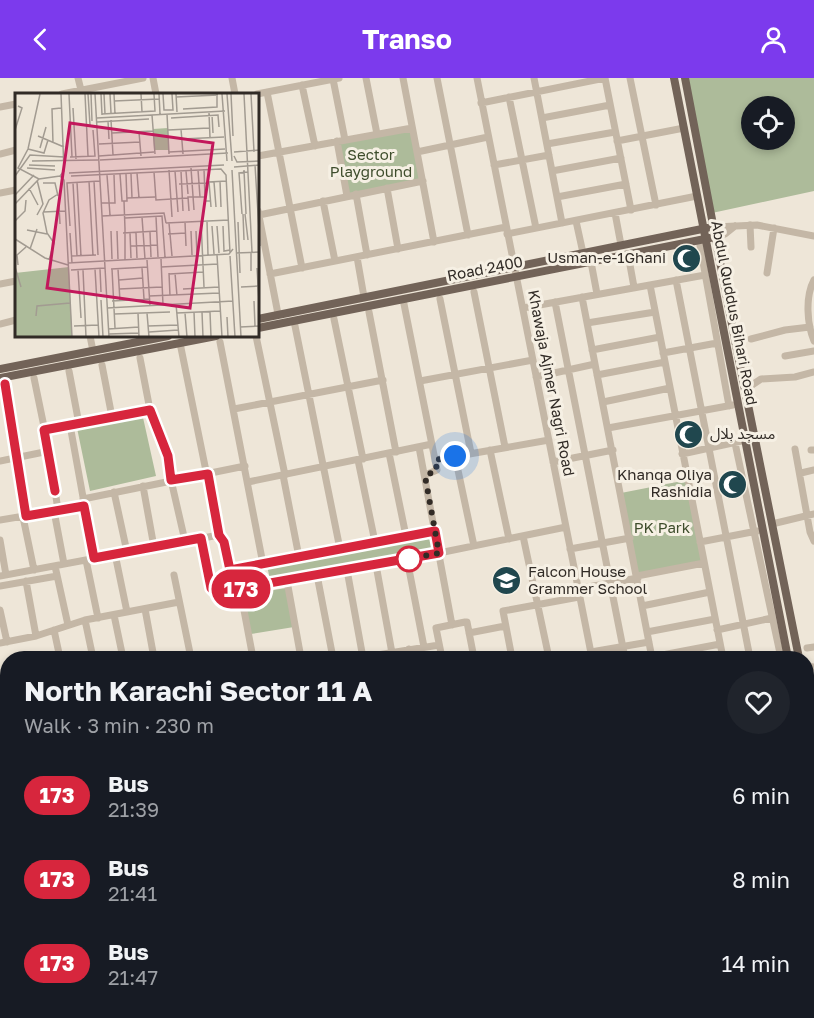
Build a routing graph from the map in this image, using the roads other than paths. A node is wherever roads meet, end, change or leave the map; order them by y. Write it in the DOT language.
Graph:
graph roads {
  1 [pos="78,78"];
  2 [pos="143,78"];
  3 [pos="153,78"];
  4 [pos="232,78"];
  5 [pos="366,78"];
  6 [pos="403,78"];
  7 [pos="437,78"];
  8 [pos="477,78"];
  9 [pos="534,78"];
  10 [pos="605,78"];
  11 [pos="630,78"];
  12 [pos="674,78"];
  13 [pos="686,78"];
  14 [pos="336,79"];
  15 [pos="317,80"];
  16 [pos="115,81"];
  17 [pos="302,85"];
  18 [pos="81,90"];
  19 [pos="267,92"];
  20 [pos="537,92"];
  21 [pos="67,93"];
  22 [pos="156,93"];
  23 [pos="236,93"];
  24 [pos="260,93"];
  25 [pos="509,97"];
  26 [pos="482,102"];
  27 [pos="15,104"];
  28 [pos="610,105"];
  29 [pos="0,107"];
  30 [pos="542,118"];
  31 [pos="412,128"];
  32 [pos="684,128"];
  33 [pos="615,132"];
  34 [pos="377,134"];
  35 [pos="642,136"];
  36 [pos="488,137"];
  37 [pos="341,141"];
  38 [pos="617,141"];
  39 [pos="547,144"];
  40 [pos="315,146"];
  41 [pos="450,146"];
  42 [pos="15,150"];
  43 [pos="280,152"];
  44 [pos="417,152"];
  45 [pos="0,154"];
  46 [pos="549,155"];
  47 [pos="260,156"];
  48 [pos="621,158"];
  49 [pos="522,160"];
  50 [pos="494,165"];
  51 [pos="552,171"];
  52 [pos="423,181"];
  53 [pos="626,184"];
  54 [pos="387,188"];
  55 [pos="15,191"];
  56 [pos="0,193"];
  57 [pos="356,194"];
  58 [pos="347,196"];
  59 [pos="698,196"];
  60 [pos="557,197"];
  61 [pos="323,201"];
  62 [pos="656,205"];
  63 [pos="290,208"];
  64 [pos="631,210"];
  65 [pos="260,213"];
  66 [pos="615,213"];
  67 [pos="576,220"];
  68 [pos="260,223"];
  69 [pos="562,223"];
  70 [pos="750,225"];
  71 [pos="715,226"];
  72 [pos="735,226"];
  73 [pos="536,228"];
  74 [pos="774,228"];
  75 [pos="704,229"];
  76 [pos="507,231"];
  77 [pos="468,235"];
  78 [pos="814,236"];
  79 [pos="717,237"];
  80 [pos="703,240"];
  81 [pos="434,242"];
  82 [pos="621,245"];
  83 [pos="751,248"];
  84 [pos="398,249"];
  85 [pos="583,253"];
  86 [pos="628,254"];
  87 [pos="367,255"];
  88 [pos="357,257"];
  89 [pos="335,261"];
  90 [pos="591,262"];
  91 [pos="302,268"];
  92 [pos="515,272"];
  93 [pos="767,273"];
  94 [pos="270,274"];
  95 [pos="705,275"];
  96 [pos="676,280"];
  97 [pos="814,280"];
  98 [pos="15,281"];
  99 [pos="0,284"];
  100 [pos="650,285"];
  101 [pos="634,287"];
  102 [pos="474,292"];
  103 [pos="597,294"];
  104 [pos="364,297"];
  105 [pos="582,297"];
  106 [pos="404,299"];
  107 [pos="440,299"];
  108 [pos="555,302"];
  109 [pos="523,308"];
  110 [pos="369,312"];
  111 [pos="655,312"];
  112 [pos="278,314"];
  113 [pos="260,318"];
  114 [pos="334,319"];
  115 [pos="15,320"];
  116 [pos="294,321"];
  117 [pos="587,323"];
  118 [pos="0,324"];
  119 [pos="810,327"];
  120 [pos="260,328"];
  121 [pos="660,337"];
  122 [pos="90,338"];
  123 [pos="158,338"];
  124 [pos="256,338"];
  125 [pos="218,339"];
  126 [pos="751,339"];
  127 [pos="814,341"];
  128 [pos="180,343"];
  129 [pos="717,343"];
  130 [pos="689,348"];
  131 [pos="592,350"];
  132 [pos="93,351"];
  133 [pos="814,351"];
  134 [pos="663,353"];
  135 [pos="785,356"];
  136 [pos="140,358"];
  137 [pos="533,360"];
  138 [pos="665,362"];
  139 [pos="595,364"];
  140 [pos="102,365"];
  141 [pos="490,368"];
  142 [pos="0,369"];
  143 [pos="568,369"];
  144 [pos="69,371"];
  145 [pos="814,372"];
  146 [pos="456,374"];
  147 [pos="597,375"];
  148 [pos="536,377"];
  149 [pos="34,378"];
  150 [pos="382,380"];
  151 [pos="2,381"];
  152 [pos="420,381"];
  153 [pos="744,386"];
  154 [pos="348,387"];
  155 [pos="670,388"];
  156 [pos="309,395"];
  157 [pos="270,402"];
  158 [pos="603,402"];
  159 [pos="739,404"];
  160 [pos="729,405"];
  161 [pos="234,409"];
  162 [pos="150,410"];
  163 [pos="700,410"];
  164 [pos="675,416"];
  165 [pos="112,417"];
  166 [pos="79,424"];
  167 [pos="70,425"];
  168 [pos="608,428"];
  169 [pos="44,430"];
  170 [pos="549,440"];
  171 [pos="746,440"];
  172 [pos="735,443"];
  173 [pos="432,444"];
  174 [pos="419,447"];
  175 [pos="505,447"];
  176 [pos="708,449"];
  177 [pos="795,449"];
  178 [pos="490,450"];
  179 [pos="613,450"];
  180 [pos="49,451"];
  181 [pos="393,453"];
  182 [pos="471,453"];
  183 [pos="682,454"];
  184 [pos="455,456"];
  185 [pos="585,456"];
  186 [pos="16,458"];
  187 [pos="360,459"];
  188 [pos="435,460"];
  189 [pos="0,461"];
  190 [pos="553,462"];
  191 [pos="245,466"];
  192 [pos="324,467"];
  193 [pos="814,470"];
  194 [pos="801,473"];
  195 [pos="208,474"];
  196 [pos="284,475"];
  197 [pos="425,476"];
  198 [pos="171,480"];
  199 [pos="248,482"];
  200 [pos="143,486"];
  201 [pos="114,492"];
  202 [pos="84,502"];
  203 [pos="56,511"];
  204 [pos="811,515"];
  205 [pos="24,516"];
  206 [pos="0,520"];
  207 [pos="772,524"];
  208 [pos="566,527"];
  209 [pos="757,530"];
  210 [pos="435,531"];
  211 [pos="219,535"];
  212 [pos="406,536"];
  213 [pos="523,536"];
  214 [pos="726,536"];
  215 [pos="201,538"];
  216 [pos="630,538"];
  217 [pos="509,539"];
  218 [pos="0,540"];
  219 [pos="185,541"];
  220 [pos="814,541"];
  221 [pos="375,542"];
  222 [pos="700,542"];
  223 [pos="603,543"];
  224 [pos="474,546"];
  225 [pos="154,547"];
  226 [pos="340,549"];
  227 [pos="570,549"];
  228 [pos="127,552"];
  229 [pos="439,553"];
  230 [pos="115,554"];
  231 [pos="299,557"];
  232 [pos="94,558"];
  233 [pos="407,559"];
  234 [pos="86,560"];
  235 [pos="704,563"];
  236 [pos="64,564"];
  237 [pos="263,564"];
  238 [pos="376,565"];
  239 [pos="55,566"];
  240 [pos="34,570"];
  241 [pos="347,570"];
  242 [pos="174,575"];
  243 [pos="317,575"];
  244 [pos="3,576"];
  245 [pos="57,576"];
  246 [pos="638,577"];
  247 [pos="26,581"];
  248 [pos="287,581"];
  249 [pos="610,583"];
  250 [pos="0,586"];
  251 [pos="240,589"];
  252 [pos="577,589"];
  253 [pos="710,592"];
  254 [pos="579,597"];
  255 [pos="179,602"];
  256 [pos="537,604"];
  257 [pos="642,606"];
  258 [pos="145,609"];
  259 [pos="0,610"];
  260 [pos="127,612"];
  261 [pos="114,615"];
  262 [pos="98,618"];
  263 [pos="772,618"];
  264 [pos="715,619"];
  265 [pos="85,620"];
  266 [pos="743,623"];
  267 [pos="68,625"];
  268 [pos="452,625"];
  269 [pos="505,626"];
  270 [pos="54,630"];
  271 [pos="717,630"];
  272 [pos="647,632"];
  273 [pos="469,633"];
  274 [pos="36,636"];
  275 [pos="4,642"];
  276 [pos="649,642"];
  277 [pos="720,644"];
  278 [pos="439,645"];
  279 [pos="623,646"];
  280 [pos="424,647"];
  281 [pos="409,650"];
  282 [pos="58,651"];
  283 [pos="92,651"];
  284 [pos="122,651"];
  285 [pos="153,651"];
  286 [pos="190,651"];
  287 [pos="252,651"];
  288 [pos="300,651"];
  289 [pos="332,651"];
  290 [pos="360,651"];
  291 [pos="392,651"];
  292 [pos="400,651"];
  293 [pos="440,651"];
  294 [pos="473,651"];
  295 [pos="510,651"];
  296 [pos="547,651"];
  297 [pos="590,651"];
  298 [pos="605,651"];
  299 [pos="624,651"];
  300 [pos="651,651"];
  301 [pos="686,651"];
  302 [pos="722,651"];
  303 [pos="749,651"];
  304 [pos="779,651"];
  305 [pos="786,651"];
  306 [pos="798,651"];
  1 -- 18 [label="street"];
  2 -- 16 [label="street"];
  3 -- 22 [label="street"];
  4 -- 23 [label="street"];
  5 -- 34 [label="street"];
  6 -- 31 [label="street"];
  7 -- 41 [label="street"];
  8 -- 26 [label="street, Khawaja Ajmer Nagri Road"];
  9 -- 20 [label="street"];
  10 -- 20 [label="street"];
  10 -- 28 [label="street"];
  11 -- 35 [label="street"];
  12 -- 32 [label="main road, Abdul Quddus Bihari Road"];
  13 -- 71 [label="main road, Abdul Quddus Bihari Road"];
  14 -- 15 [label="street"];
  14 -- 37 [label="street"];
  15 -- 17 [label="street"];
  16 -- 18 [label="street"];
  17 -- 19 [label="street"];
  17 -- 40 [label="street"];
  18 -- 21 [label="street"];
  19 -- 24 [label="street"];
  19 -- 43 [label="street"];
  20 -- 25 [label="street"];
  20 -- 30 [label="street"];
  25 -- 26 [label="street"];
  25 -- 49 [label="street"];
  26 -- 36 [label="street, Khawaja Ajmer Nagri Road"];
  27 -- 29 [label="street"];
  28 -- 30 [label="street"];
  28 -- 33 [label="street"];
  30 -- 39 [label="street"];
  31 -- 34 [label="street"];
  31 -- 44 [label="street"];
  32 -- 35 [label="street"];
  32 -- 59 [label="main road, Abdul Quddus Bihari Road"];
  33 -- 38 [label="street"];
  33 -- 39 [label="street"];
  34 -- 37 [label="street"];
  35 -- 38 [label="street"];
  35 -- 62 [label="street"];
  36 -- 41 [label="street"];
  36 -- 50 [label="street, Khawaja Ajmer Nagri Road"];
  37 -- 40 [label="street"];
  37 -- 58 [label="street"];
  38 -- 48 [label="street"];
  39 -- 46 [label="street"];
  40 -- 43 [label="street"];
  41 -- 44 [label="street"];
  41 -- 77 [label="street"];
  42 -- 45 [label="street"];
  43 -- 47 [label="street"];
  43 -- 63 [label="street"];
  44 -- 52 [label="street"];
  46 -- 49 [label="street"];
  46 -- 51 [label="street"];
  48 -- 51 [label="street"];
  48 -- 53 [label="street"];
  49 -- 50 [label="street"];
  49 -- 73 [label="street"];
  50 -- 76 [label="street, Khawaja Ajmer Nagri Road"];
  51 -- 60 [label="street"];
  52 -- 54 [label="street"];
  52 -- 81 [label="street"];
  53 -- 60 [label="street"];
  53 -- 64 [label="street"];
  54 -- 57 [label="street"];
  54 -- 84 [label="street"];
  55 -- 56 [label="street"];
  57 -- 58 [label="street"];
  57 -- 87 [label="street"];
  58 -- 61 [label="street"];
  59 -- 62 [label="street"];
  59 -- 75 [label="main road, Abdul Quddus Bihari Road"];
  60 -- 69 [label="street"];
  61 -- 63 [label="street"];
  61 -- 89 [label="street"];
  62 -- 64 [label="street"];
  63 -- 65 [label="street"];
  63 -- 91 [label="street"];
  64 -- 66 [label="street"];
  66 -- 67 [label="street"];
  66 -- 82 [label="street"];
  67 -- 69 [label="street"];
  67 -- 85 [label="street"];
  68 -- 94 [label="street"];
  69 -- 73 [label="street"];
  70 -- 72 [label="street"];
  70 -- 74 [label="street"];
  70 -- 83 [label="street"];
  71 -- 72 [label="street"];
  71 -- 75 [label="main road, Road 2400"];
  71 -- 79 [label="main road, Abdul Quddus Bihari Road"];
  72 -- 79 [label="street"];
  73 -- 76 [label="street"];
  74 -- 78 [label="street"];
  74 -- 93 [label="street"];
  75 -- 80 [label="main road, Abdul Quddus Bihari Road"];
  75 -- 82 [label="main road, Road 2400"];
  76 -- 77 [label="street"];
  76 -- 92 [label="street, Khawaja Ajmer Nagri Road"];
  77 -- 81 [label="street"];
  79 -- 80 [label="main road, Road 2400"];
  79 -- 153 [label="main road, Abdul Quddus Bihari Road"];
  80 -- 86 [label="main road, Road 2400"];
  80 -- 95 [label="street"];
  80 -- 159 [label="main road, Abdul Quddus Bihari Road"];
  81 -- 84 [label="street"];
  82 -- 85 [label="main road, Road 2400"];
  84 -- 87 [label="street"];
  85 -- 92 [label="main road, Road 2400"];
  86 -- 90 [label="main road, Road 2400"];
  86 -- 101 [label="street"];
  87 -- 88 [label="street"];
  88 -- 89 [label="street"];
  88 -- 104 [label="street"];
  89 -- 91 [label="street"];
  90 -- 92 [label="main road, Road 2400"];
  90 -- 103 [label="street"];
  91 -- 94 [label="street"];
  92 -- 104 [label="main road, Road 2400"];
  92 -- 106 [label="main road, Road 2400"];
  92 -- 109 [label="street, Khawaja Ajmer Nagri Road"];
  94 -- 112 [label="street"];
  95 -- 96 [label="street"];
  95 -- 129 [label="street"];
  96 -- 100 [label="street"];
  96 -- 130 [label="street"];
  97 -- 119 [label="street"];
  98 -- 99 [label="street"];
  100 -- 101 [label="street"];
  100 -- 111 [label="street"];
  101 -- 103 [label="street"];
  102 -- 141 [label="street"];
  103 -- 105 [label="street"];
  104 -- 112 [label="main road, Road 2400"];
  105 -- 108 [label="street"];
  105 -- 117 [label="street"];
  106 -- 116 [label="main road, Road 2400"];
  106 -- 152 [label="street"];
  107 -- 146 [label="street"];
  108 -- 109 [label="street"];
  108 -- 143 [label="street"];
  109 -- 137 [label="street, Khawaja Ajmer Nagri Road"];
  110 -- 150 [label="street"];
  111 -- 117 [label="street"];
  111 -- 121 [label="street"];
  112 -- 113 [label="main road, Road 2400"];
  114 -- 154 [label="street"];
  115 -- 118 [label="street"];
  116 -- 120 [label="main road, Road 2400"];
  116 -- 156 [label="street"];
  117 -- 131 [label="street"];
  119 -- 126 [label="street"];
  119 -- 127 [label="street"];
  121 -- 131 [label="street"];
  121 -- 134 [label="street"];
  122 -- 132 [label="street"];
  123 -- 132 [label="main road"];
  124 -- 157 [label="street"];
  125 -- 128 [label="main road"];
  125 -- 161 [label="street"];
  128 -- 151 [label="main road"];
  128 -- 195 [label="street"];
  129 -- 130 [label="street"];
  129 -- 160 [label="street"];
  130 -- 134 [label="street"];
  130 -- 163 [label="street"];
  131 -- 139 [label="street"];
  132 -- 142 [label="main road"];
  133 -- 135 [label="street"];
  134 -- 138 [label="street"];
  136 -- 162 [label="street"];
  137 -- 141 [label="street"];
  137 -- 148 [label="street, Khawaja Ajmer Nagri Road"];
  138 -- 147 [label="street"];
  138 -- 155 [label="street"];
  139 -- 143 [label="street"];
  139 -- 147 [label="street"];
  140 -- 165 [label="street"];
  141 -- 146 [label="street"];
  141 -- 175 [label="street"];
  143 -- 148 [label="street"];
  143 -- 185 [label="street"];
  144 -- 166 [label="street"];
  145 -- 153 [label="street"];
  146 -- 152 [label="street"];
  146 -- 182 [label="street"];
  147 -- 158 [label="street"];
  148 -- 170 [label="street, Khawaja Ajmer Nagri Road"];
  149 -- 169 [label="street"];
  150 -- 154 [label="street"];
  150 -- 181 [label="street"];
  151 -- 186 [label="street"];
  152 -- 173 [label="street"];
  153 -- 207 [label="main road, Abdul Quddus Bihari Road"];
  154 -- 156 [label="street"];
  154 -- 187 [label="street"];
  155 -- 158 [label="street"];
  155 -- 164 [label="street"];
  156 -- 157 [label="street"];
  156 -- 192 [label="street"];
  157 -- 161 [label="street"];
  157 -- 196 [label="street"];
  158 -- 168 [label="street"];
  159 -- 160 [label="street"];
  159 -- 171 [label="main road, Abdul Quddus Bihari Road"];
  160 -- 163 [label="street"];
  161 -- 191 [label="street"];
  162 -- 165 [label="street"];
  162 -- 198 [label="street"];
  163 -- 164 [label="street"];
  163 -- 176 [label="street"];
  164 -- 168 [label="street"];
  164 -- 183 [label="street"];
  165 -- 166 [label="street"];
  166 -- 167 [label="street"];
  167 -- 169 [label="street"];
  167 -- 202 [label="street"];
  168 -- 179 [label="street"];
  169 -- 180 [label="street"];
  170 -- 175 [label="street"];
  170 -- 190 [label="street, Khawaja Ajmer Nagri Road"];
  171 -- 172 [label="street"];
  171 -- 209 [label="main road, Abdul Quddus Bihari Road"];
  172 -- 176 [label="street"];
  172 -- 209 [label="street"];
  173 -- 174 [label="street"];
  173 -- 188 [label="street"];
  174 -- 181 [label="street"];
  174 -- 197 [label="street"];
  175 -- 178 [label="street"];
  176 -- 183 [label="street"];
  176 -- 214 [label="street"];
  177 -- 194 [label="street"];
  178 -- 182 [label="street"];
  178 -- 217 [label="street"];
  179 -- 185 [label="street"];
  179 -- 216 [label="street"];
  180 -- 186 [label="street"];
  180 -- 203 [label="street"];
  181 -- 187 [label="street"];
  181 -- 212 [label="street"];
  182 -- 184 [label="street"];
  183 -- 222 [label="street"];
  184 -- 188 [label="street"];
  184 -- 224 [label="street"];
  185 -- 190 [label="street"];
  185 -- 223 [label="street"];
  186 -- 189 [label="street"];
  186 -- 205 [label="street"];
  187 -- 192 [label="street"];
  187 -- 221 [label="street"];
  188 -- 197 [label="street"];
  190 -- 208 [label="street, Khawaja Ajmer Nagri Road"];
  191 -- 195 [label="street"];
  191 -- 199 [label="street"];
  192 -- 196 [label="street"];
  192 -- 226 [label="street"];
  193 -- 194 [label="street"];
  194 -- 204 [label="street"];
  195 -- 198 [label="street"];
  195 -- 211 [label="street"];
  196 -- 199 [label="street"];
  196 -- 231 [label="street"];
  197 -- 210 [label="street"];
  198 -- 200 [label="street"];
  198 -- 219 [label="street"];
  199 -- 237 [label="street"];
  200 -- 201 [label="street"];
  200 -- 225 [label="street"];
  201 -- 202 [label="street"];
  201 -- 228 [label="street"];
  202 -- 203 [label="street"];
  202 -- 232 [label="street"];
  203 -- 205 [label="street"];
  203 -- 236 [label="street"];
  204 -- 207 [label="street"];
  204 -- 220 [label="street"];
  205 -- 206 [label="street"];
  205 -- 240 [label="street"];
  207 -- 306 [label="main road, Abdul Quddus Bihari Road"];
  208 -- 213 [label="street"];
  208 -- 227 [label="street, Khawaja Ajmer Nagri Road"];
  209 -- 214 [label="street"];
  209 -- 263 [label="street"];
  209 -- 305 [label="main road, Abdul Quddus Bihari Road"];
  210 -- 212 [label="street"];
  210 -- 229 [label="street"];
  211 -- 215 [label="street"];
  211 -- 237 [label="street"];
  212 -- 221 [label="street"];
  213 -- 217 [label="street"];
  213 -- 256 [label="street"];
  214 -- 222 [label="street"];
  214 -- 266 [label="street"];
  215 -- 219 [label="street"];
  215 -- 251 [label="street"];
  216 -- 223 [label="street"];
  216 -- 246 [label="street"];
  217 -- 224 [label="street"];
  218 -- 244 [label="street"];
  219 -- 225 [label="street"];
  221 -- 226 [label="street"];
  222 -- 235 [label="street"];
  223 -- 227 [label="street"];
  223 -- 249 [label="street"];
  224 -- 229 [label="street"];
  225 -- 228 [label="street"];
  226 -- 231 [label="street"];
  227 -- 252 [label="street, Khawaja Ajmer Nagri Road"];
  228 -- 230 [label="street"];
  229 -- 233 [label="street"];
  229 -- 268 [label="street"];
  230 -- 232 [label="street"];
  230 -- 260 [label="street"];
  231 -- 237 [label="street"];
  232 -- 234 [label="street"];
  233 -- 238 [label="street"];
  233 -- 280 [label="street"];
  234 -- 236 [label="street"];
  234 -- 262 [label="street"];
  235 -- 246 [label="street"];
  235 -- 253 [label="street"];
  236 -- 239 [label="street"];
  238 -- 241 [label="street"];
  238 -- 291 [label="street"];
  239 -- 240 [label="street"];
  239 -- 245 [label="street"];
  240 -- 244 [label="street"];
  241 -- 243 [label="street"];
  241 -- 290 [label="street"];
  242 -- 255 [label="street"];
  243 -- 248 [label="street"];
  243 -- 289 [label="street"];
  245 -- 247 [label="street"];
  245 -- 267 [label="street"];
  246 -- 249 [label="street"];
  246 -- 257 [label="street"];
  247 -- 250 [label="street"];
  247 -- 274 [label="street"];
  248 -- 251 [label="street"];
  248 -- 288 [label="street"];
  249 -- 252 [label="street"];
  249 -- 279 [label="street"];
  251 -- 287 [label="street"];
  252 -- 254 [label="street, Khawaja Ajmer Nagri Road"];
  253 -- 257 [label="street"];
  253 -- 264 [label="street"];
  254 -- 256 [label="street"];
  254 -- 297 [label="street, Khawaja Ajmer Nagri Road"];
  255 -- 258 [label="street"];
  255 -- 286 [label="street"];
  256 -- 269 [label="street"];
  256 -- 296 [label="street"];
  257 -- 272 [label="street"];
  258 -- 260 [label="street"];
  258 -- 285 [label="street"];
  259 -- 275 [label="street"];
  260 -- 261 [label="street"];
  261 -- 262 [label="street"];
  261 -- 284 [label="street"];
  262 -- 265 [label="street"];
  263 -- 266 [label="street"];
  263 -- 304 [label="street"];
  264 -- 271 [label="street"];
  264 -- 272 [label="street"];
  265 -- 267 [label="street"];
  265 -- 283 [label="street"];
  266 -- 271 [label="street"];
  266 -- 303 [label="street"];
  267 -- 270 [label="street"];
  268 -- 273 [label="street"];
  268 -- 278 [label="street"];
  269 -- 273 [label="street"];
  269 -- 295 [label="street"];
  270 -- 274 [label="street"];
  270 -- 282 [label="street"];
  271 -- 277 [label="street"];
  272 -- 276 [label="street"];
  273 -- 294 [label="street"];
  274 -- 275 [label="street"];
  276 -- 279 [label="street"];
  276 -- 300 [label="street"];
  277 -- 301 [label="street"];
  277 -- 302 [label="street"];
  278 -- 280 [label="street"];
  278 -- 293 [label="street"];
  279 -- 298 [label="street"];
  279 -- 299 [label="street"];
  280 -- 281 [label="street"];
  281 -- 292 [label="street"];
}
